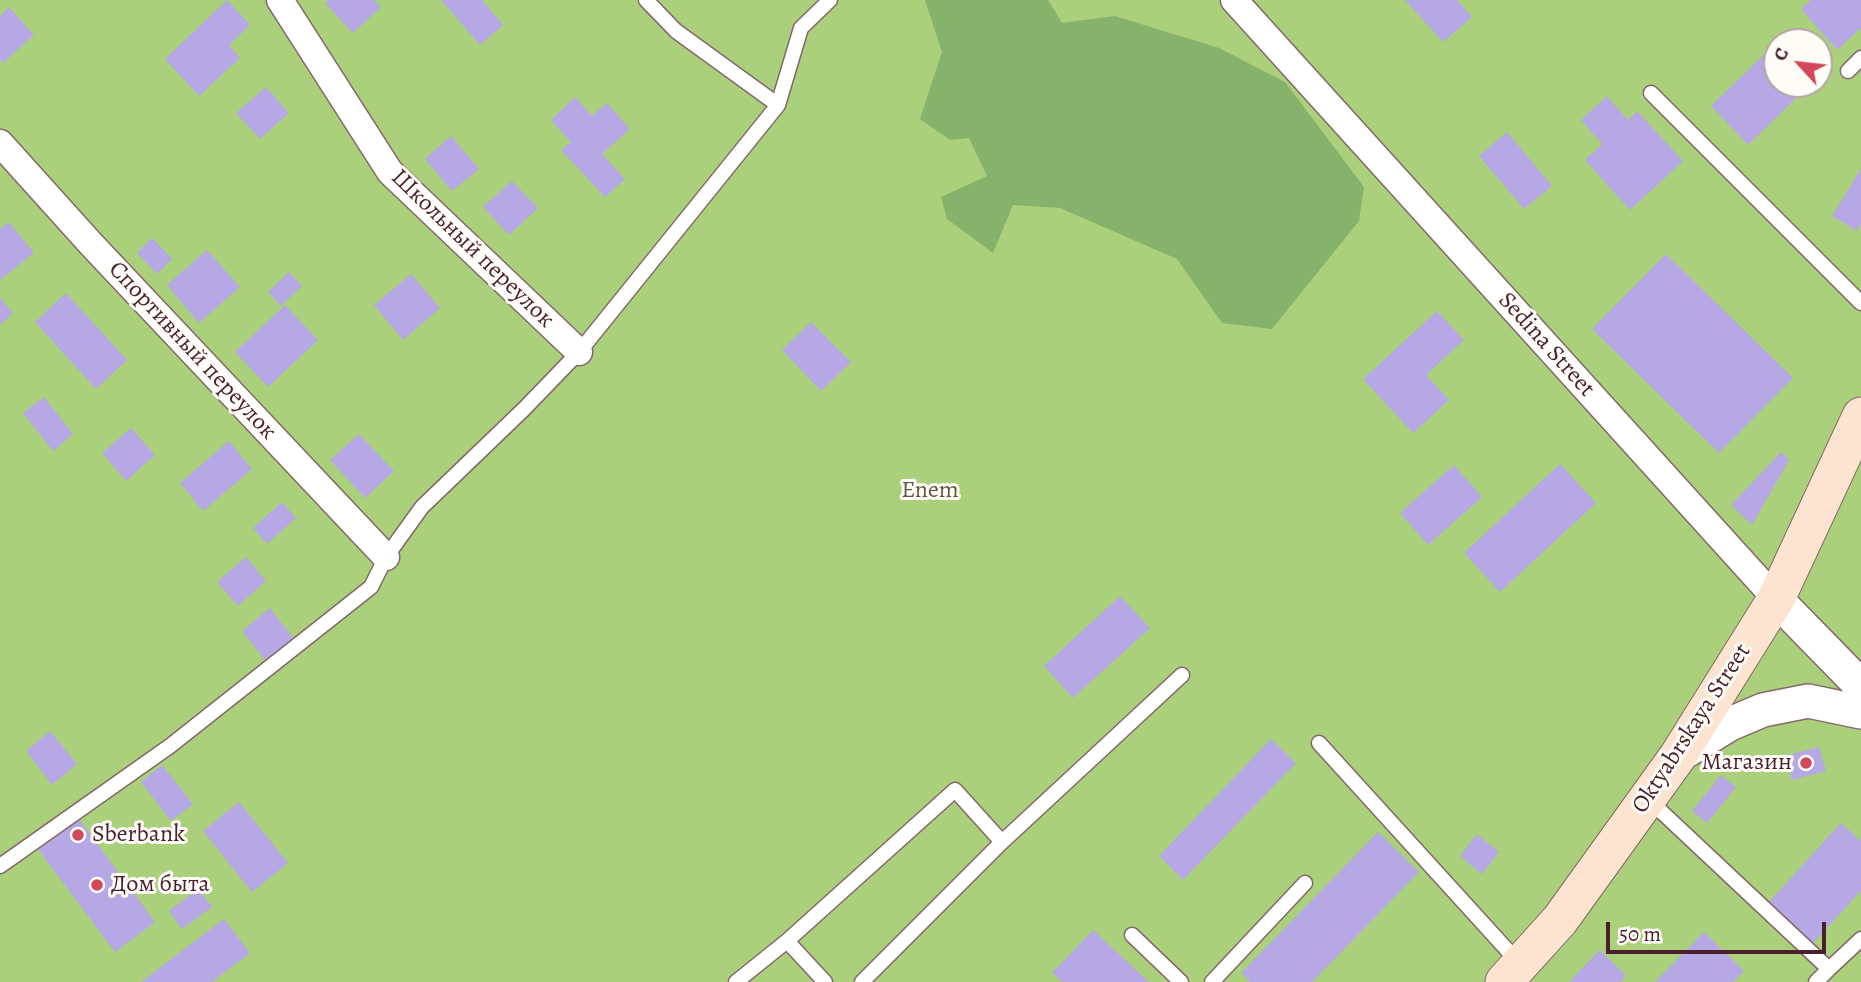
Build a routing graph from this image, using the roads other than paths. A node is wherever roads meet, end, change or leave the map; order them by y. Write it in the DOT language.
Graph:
graph roads {
  1 [pos="280,0"];
  2 [pos="646,0"];
  3 [pos="831,0"];
  4 [pos="1234,0"];
  5 [pos="1861,58"];
  6 [pos="1848,71"];
  7 [pos="1651,93"];
  8 [pos="778,105"];
  9 [pos="0,143"];
  10 [pos="1861,303"];
  11 [pos="579,352"];
  12 [pos="1861,416"];
  13 [pos="386,557"];
  14 [pos="1776,599"];
  15 [pos="1182,675"];
  16 [pos="1861,686"];
  17 [pos="1861,712"];
  18 [pos="1319,743"];
  19 [pos="1678,756"];
  20 [pos="1648,799"];
  21 [pos="1002,842"];
  22 [pos="0,866"];
  23 [pos="1305,883"];
  24 [pos="1132,935"];
  25 [pos="1861,939"];
  26 [pos="787,941"];
  27 [pos="1829,969"];
  28 [pos="1512,973"];
  29 [pos="736,982"];
  30 [pos="825,982"];
  31 [pos="862,982"];
  32 [pos="1181,982"];
  33 [pos="1212,982"];
  34 [pos="1816,982"];
  1 -- 11 [label="street, Школьный переулок"];
  2 -- 8 [label="lane"];
  3 -- 8 [label="lane"];
  4 -- 14 [label="street, Sedina Street"];
  5 -- 6 [label="lane"];
  7 -- 10 [label="lane"];
  8 -- 11 [label="lane"];
  9 -- 13 [label="street, Спортивный переулок"];
  11 -- 13 [label="lane"];
  12 -- 14 [label="main road, Oktyabrskaya Street"];
  13 -- 22 [label="lane"];
  14 -- 16 [label="street, Sedina Street"];
  14 -- 19 [label="main road, Oktyabrskaya Street"];
  15 -- 21 [label="lane"];
  17 -- 19 [label="street"];
  18 -- 28 [label="lane"];
  19 -- 20 [label="main road, Oktyabrskaya Street"];
  20 -- 27 [label="lane"];
  20 -- 28 [label="main road, Oktyabrskaya Street"];
  21 -- 26 [label="lane"];
  21 -- 31 [label="lane"];
  23 -- 33 [label="lane"];
  24 -- 32 [label="lane"];
  25 -- 27 [label="lane"];
  26 -- 29 [label="lane"];
  26 -- 30 [label="lane"];
  27 -- 34 [label="lane"];
}
